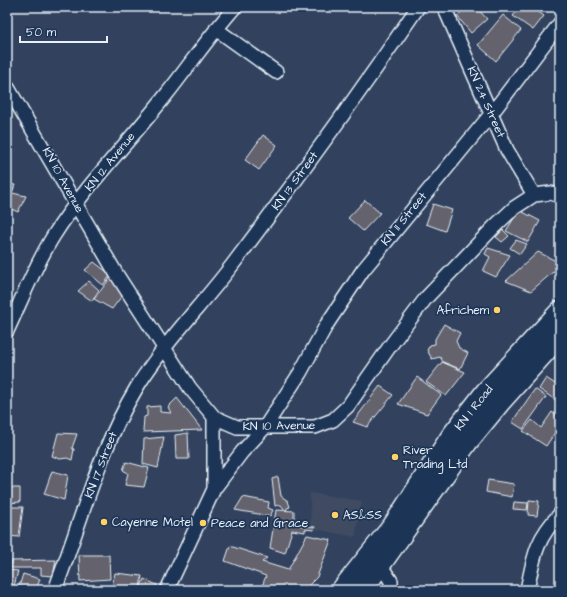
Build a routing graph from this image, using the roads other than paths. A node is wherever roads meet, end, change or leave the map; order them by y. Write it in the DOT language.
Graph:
graph roads {
  1 [pos="235,7"];
  2 [pos="418,7"];
  3 [pos="444,7"];
  4 [pos="560,23"];
  5 [pos="216,29"];
  6 [pos="276,72"];
  7 [pos="7,86"];
  8 [pos="492,113"];
  9 [pos="560,183"];
  10 [pos="534,195"];
  11 [pos="556,195"];
  12 [pos="76,204"];
  13 [pos="560,311"];
  14 [pos="7,331"];
  15 [pos="560,336"];
  16 [pos="164,349"];
  17 [pos="214,417"];
  18 [pos="265,427"];
  19 [pos="214,489"];
  20 [pos="560,514"];
  21 [pos="382,566"];
  22 [pos="55,590"];
  23 [pos="167,590"];
  24 [pos="341,590"];
  25 [pos="363,590"];
  26 [pos="392,590"];
  27 [pos="527,590"];
  1 -- 5 [label="street, KN 12 Avenue"];
  2 -- 16 [label="street, KN 13 Street"];
  3 -- 8 [label="street, KN 24 Street"];
  4 -- 8 [label="street, KN 11 Street"];
  5 -- 6 [label="street"];
  5 -- 12 [label="street, KN 12 Avenue"];
  7 -- 12 [label="street, KN 10 Avenue"];
  8 -- 10 [label="street, KN 24 Street"];
  8 -- 18 [label="street, KN 11 Street"];
  9 -- 11 [label="street"];
  10 -- 11 [label="street, KN 10 Avenue"];
  10 -- 18 [label="street, KN 10 Avenue"];
  12 -- 14 [label="street, KN 12 Avenue"];
  12 -- 16 [label="street, KN 10 Avenue"];
  13 -- 24 [label="highway, KN 1 Road"];
  15 -- 21 [label="highway, KN 1 Road"];
  16 -- 17 [label="street, KN 10 Avenue"];
  16 -- 22 [label="street, KN 17 Street"];
  17 -- 18 [label="street, KN 10 Avenue"];
  17 -- 19 [label="street"];
  18 -- 19 [label="street, KN 11 Street"];
  19 -- 23 [label="street"];
  20 -- 27 [label="street"];
  21 -- 25 [label="highway, KN 1 Road"];
  21 -- 26 [label="street"];
}
